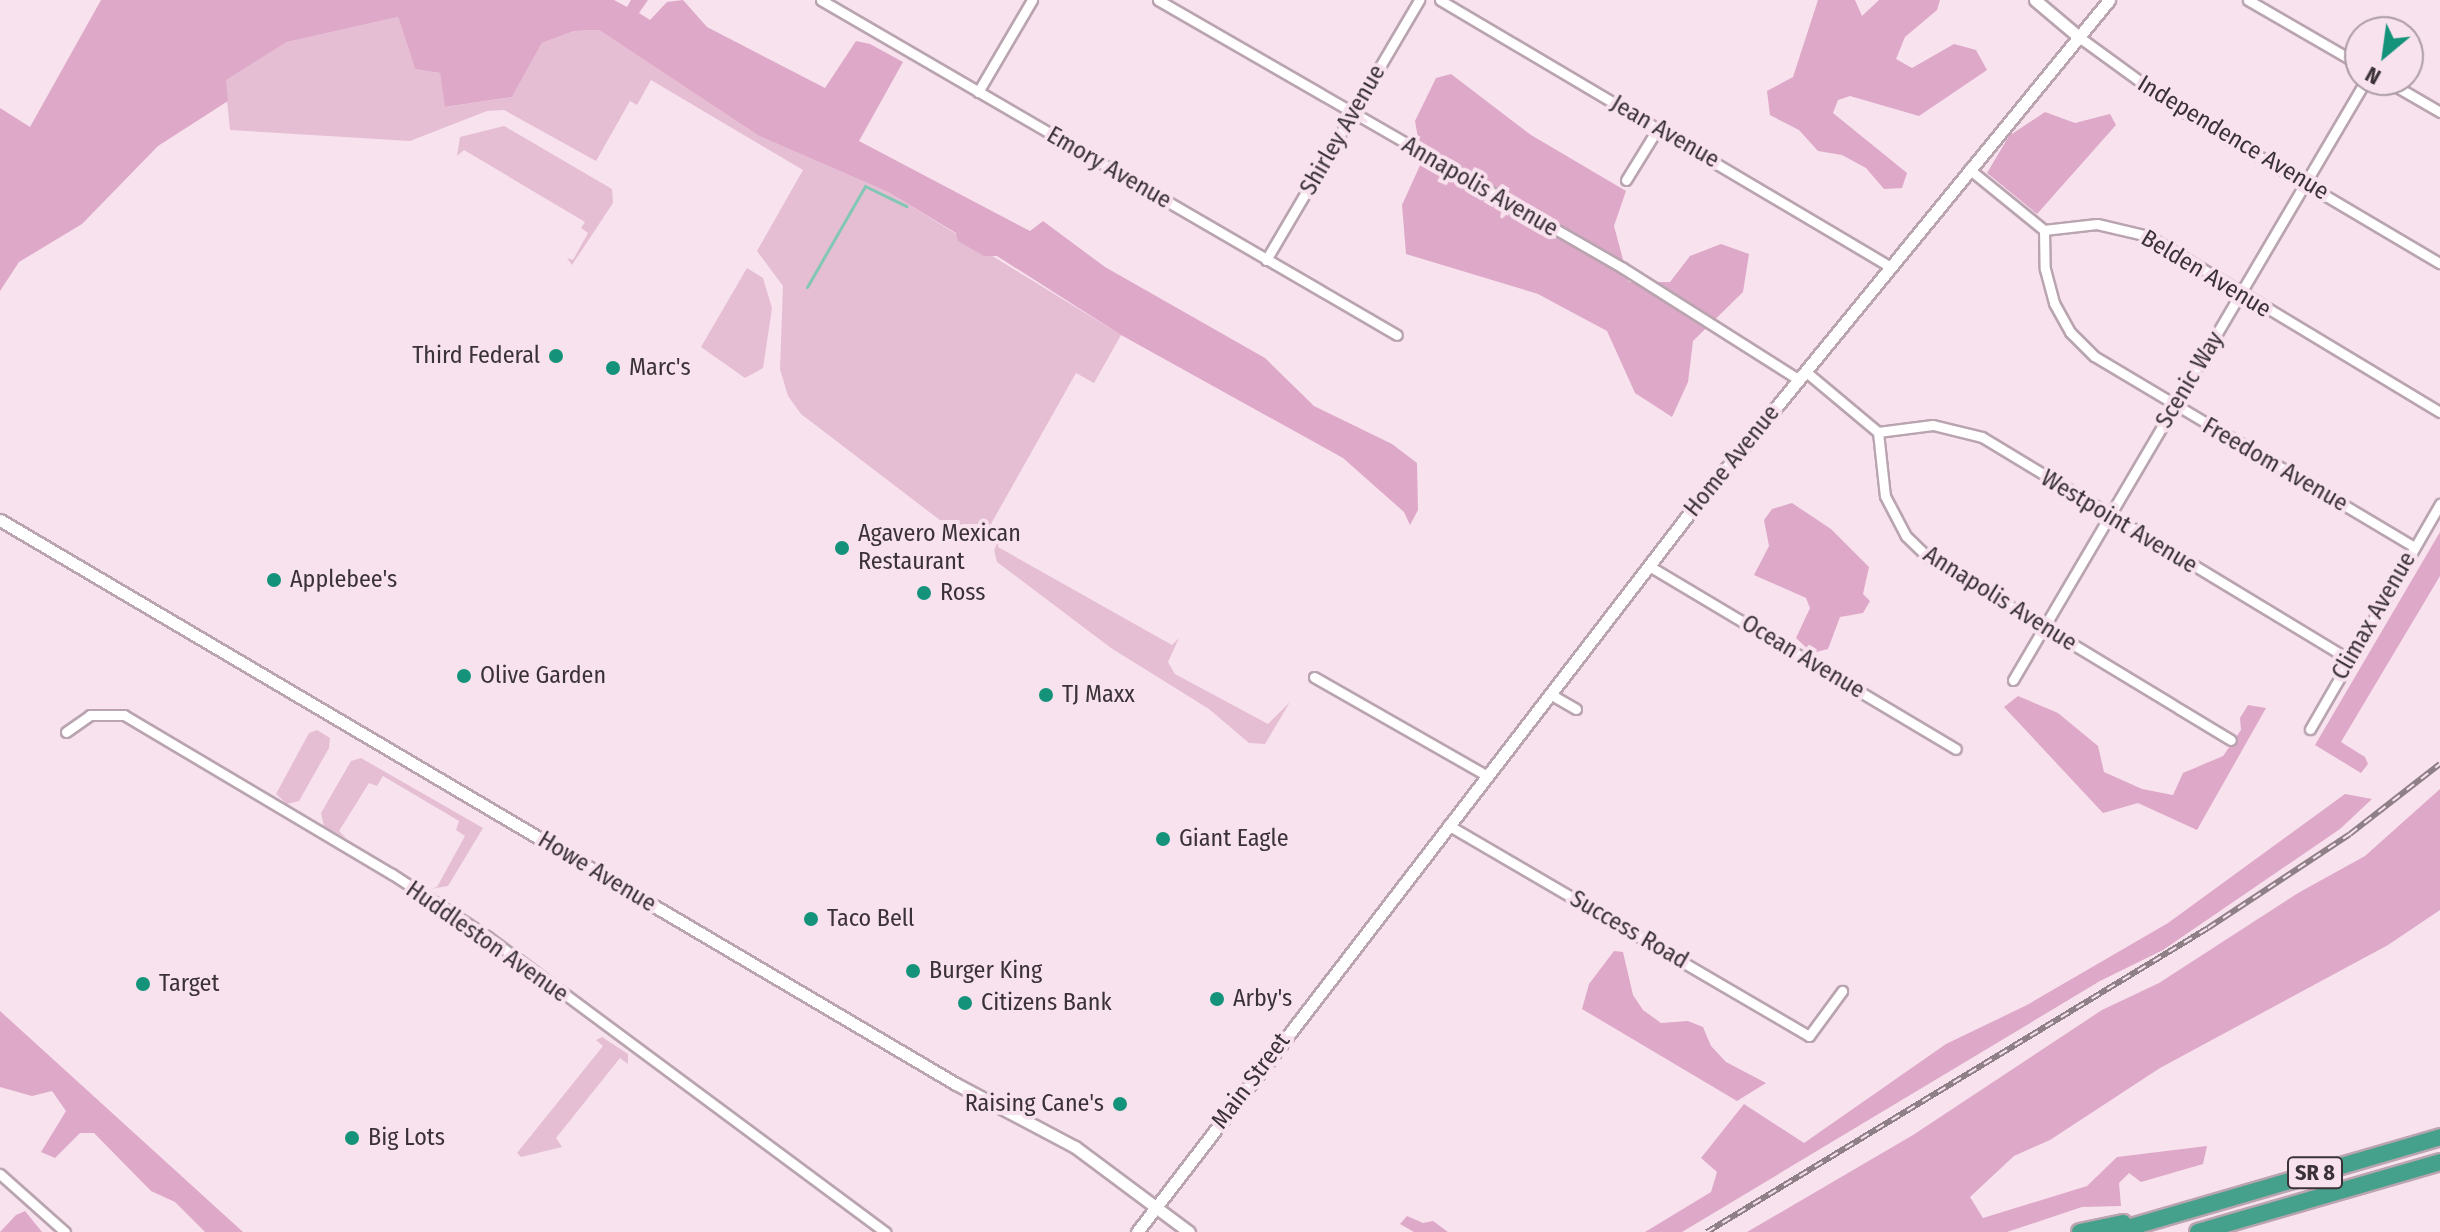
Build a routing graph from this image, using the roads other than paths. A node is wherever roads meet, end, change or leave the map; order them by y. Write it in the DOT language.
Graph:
graph roads {
  1 [pos="821,0"];
  2 [pos="1032,0"];
  3 [pos="1158,0"];
  4 [pos="1419,0"];
  5 [pos="1440,0"];
  6 [pos="2035,0"];
  7 [pos="2109,0"];
  8 [pos="2248,0"];
  9 [pos="2079,37"];
  10 [pos="2344,56"];
  11 [pos="978,92"];
  12 [pos="2357,96"];
  13 [pos="2412,96"];
  14 [pos="2440,112"];
  15 [pos="1353,113"];
  16 [pos="1658,128"];
  17 [pos="1969,169"];
  18 [pos="1626,180"];
  19 [pos="2305,184"];
  20 [pos="2044,230"];
  21 [pos="1266,260"];
  22 [pos="2440,263"];
  23 [pos="1889,266"];
  24 [pos="2240,295"];
  25 [pos="1397,335"];
  26 [pos="1801,375"];
  27 [pos="2174,407"];
  28 [pos="2440,412"];
  29 [pos="1878,432"];
  30 [pos="2440,504"];
  31 [pos="2108,518"];
  32 [pos="0,520"];
  33 [pos="2414,547"];
  34 [pos="1649,566"];
  35 [pos="2044,628"];
  36 [pos="2349,659"];
  37 [pos="1314,677"];
  38 [pos="2013,680"];
  39 [pos="1550,694"];
  40 [pos="1576,709"];
  41 [pos="2310,729"];
  42 [pos="66,732"];
  43 [pos="2231,740"];
  44 [pos="1956,749"];
  45 [pos="1486,775"];
  46 [pos="1448,825"];
  47 [pos="1365,931"];
  48 [pos="1842,991"];
  49 [pos="2440,1137"];
  50 [pos="2440,1162"];
  51 [pos="0,1174"];
  52 [pos="1158,1206"];
  53 [pos="2191,1208"];
  54 [pos="65,1232"];
  55 [pos="885,1232"];
  56 [pos="1137,1232"];
  57 [pos="1189,1232"];
  58 [pos="2080,1232"];
  59 [pos="2114,1232"];
  60 [pos="2200,1232"];
  1 -- 11 [label="street, Emory Avenue"];
  2 -- 11 [label="street"];
  3 -- 15 [label="street, Annapolis Avenue"];
  4 -- 15 [label="street, Shirley Avenue"];
  5 -- 16 [label="street, Jean Avenue"];
  6 -- 9 [label="street, Independence Avenue"];
  7 -- 9 [label="street, Home Avenue"];
  8 -- 10 [label="street"];
  9 -- 17 [label="street, Home Avenue"];
  9 -- 19 [label="street, Independence Avenue"];
  11 -- 21 [label="street, Emory Avenue"];
  12 -- 19 [label="street, Scenic Way"];
  13 -- 14 [label="street"];
  15 -- 21 [label="street, Shirley Avenue"];
  15 -- 26 [label="street, Annapolis Avenue"];
  16 -- 18 [label="street"];
  16 -- 23 [label="street, Jean Avenue"];
  17 -- 20 [label="street"];
  17 -- 23 [label="street, Home Avenue"];
  19 -- 22 [label="street, Independence Avenue"];
  19 -- 24 [label="street, Scenic Way"];
  20 -- 24 [label="street, Belden Avenue"];
  20 -- 27 [label="street, Freedom Avenue"];
  21 -- 25 [label="street, Emory Avenue"];
  23 -- 26 [label="street, Home Avenue"];
  24 -- 27 [label="street, Scenic Way"];
  24 -- 28 [label="street, Belden Avenue"];
  26 -- 29 [label="street, Annapolis Avenue"];
  26 -- 34 [label="street, Home Avenue"];
  27 -- 31 [label="street, Scenic Way"];
  27 -- 33 [label="street, Freedom Avenue"];
  29 -- 31 [label="street, Westpoint Avenue"];
  29 -- 35 [label="street, Annapolis Avenue"];
  30 -- 33 [label="street, Climax Avenue"];
  31 -- 35 [label="street, Scenic Way"];
  31 -- 36 [label="street, Westpoint Avenue"];
  32 -- 52 [label="street, Howe Avenue"];
  33 -- 36 [label="street, Climax Avenue"];
  34 -- 39 [label="street, Home Avenue"];
  34 -- 44 [label="street, Ocean Avenue"];
  35 -- 38 [label="street, Scenic Way"];
  35 -- 43 [label="street, Annapolis Avenue"];
  36 -- 41 [label="street, Climax Avenue"];
  37 -- 45 [label="street"];
  39 -- 40 [label="street"];
  39 -- 45 [label="street, Home Avenue"];
  42 -- 55 [label="street, Huddleston Avenue"];
  45 -- 46 [label="street, Home Avenue"];
  46 -- 47 [label="street, Home Avenue"];
  46 -- 48 [label="street, Success Road"];
  47 -- 52 [label="street, Main Street"];
  49 -- 53 [label="highway, SR 8"];
  50 -- 60 [label="highway, SR 8"];
  51 -- 54 [label="street"];
  52 -- 56 [label="street, Main Street"];
  52 -- 57 [label="street, Howe Avenue"];
  53 -- 58 [label="highway"];
  53 -- 59 [label="highway, SR 8"];
}
